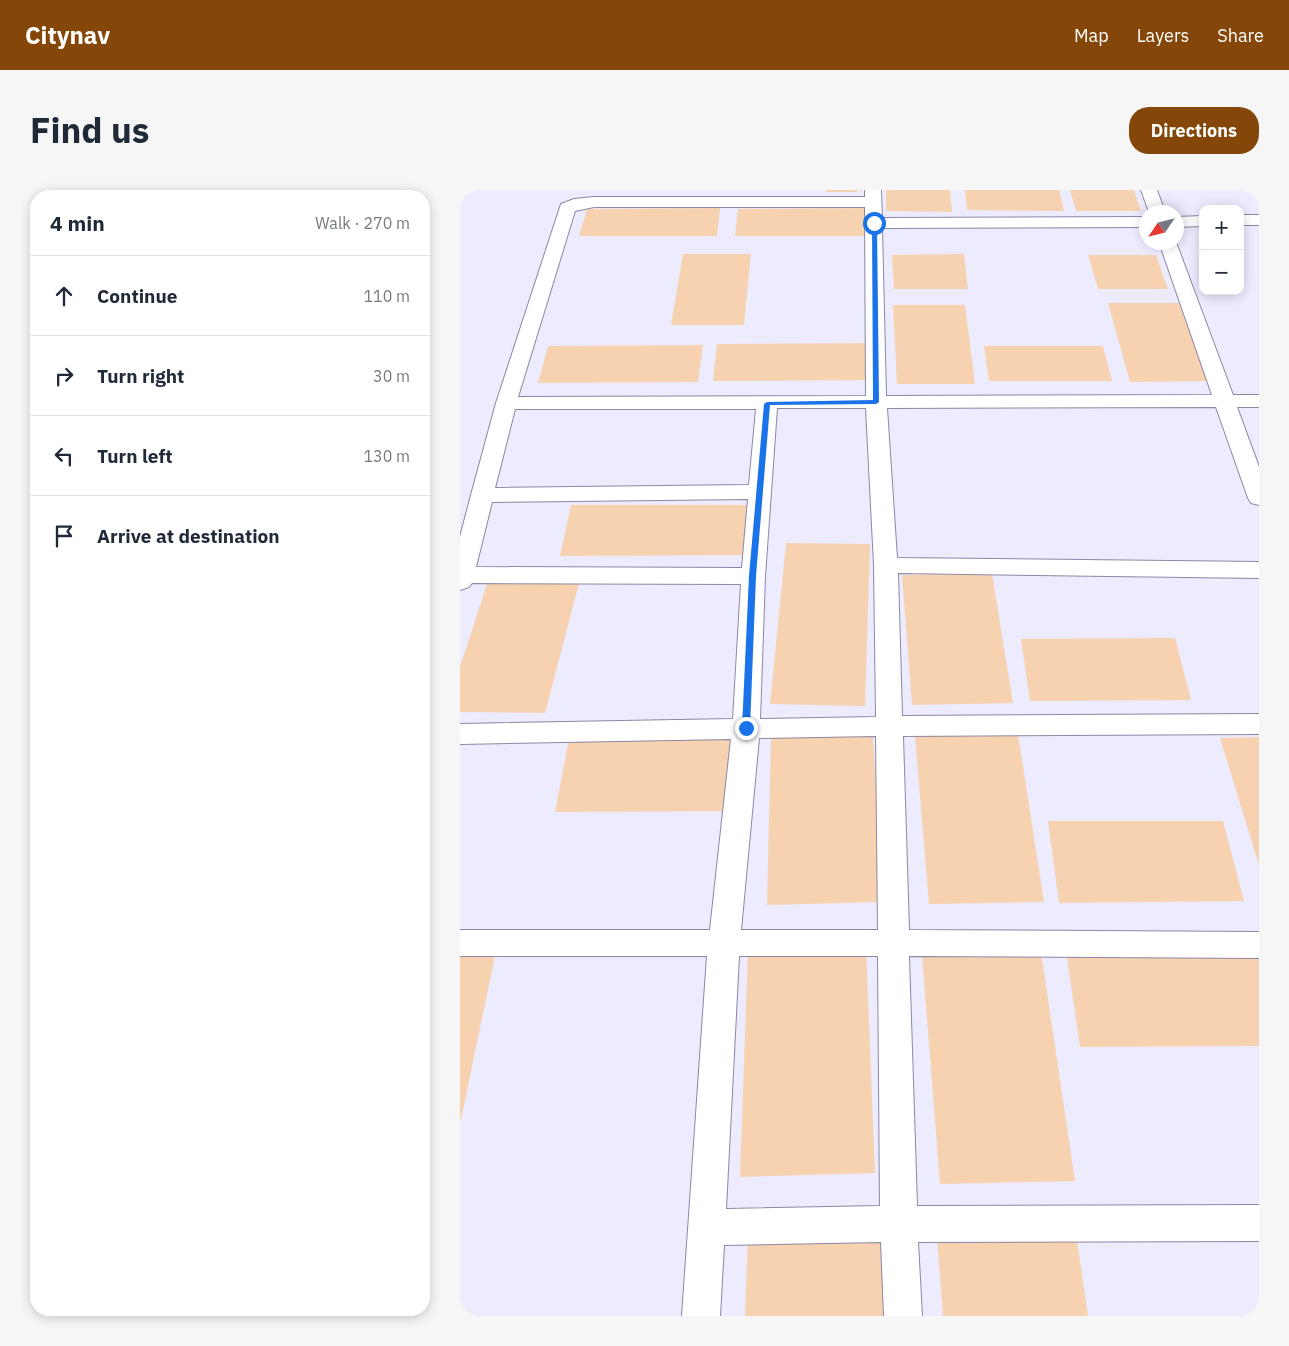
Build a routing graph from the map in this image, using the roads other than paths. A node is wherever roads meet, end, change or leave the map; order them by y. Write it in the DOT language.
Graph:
graph roads {
  1 [pos="1149,190"];
  2 [pos="787,196"];
  3 [pos="874,205"];
  4 [pos="1154,205"];
  5 [pos="1244,220"];
  6 [pos="1259,220"];
  7 [pos="1199,221"];
  8 [pos="1139,222"];
  9 [pos="1184,222"];
  10 [pos="1171,250"];
  11 [pos="1226,401"];
  12 [pos="1259,401"];
  13 [pos="876,402"];
  14 [pos="506,403"];
  15 [pos="767,404"];
  16 [pos="760,492"];
  17 [pos="482,495"];
  18 [pos="1259,498"];
  19 [pos="886,565"];
  20 [pos="1259,570"];
  21 [pos="753,576"];
  22 [pos="461,579"];
  23 [pos="1259,724"];
  24 [pos="888,726"];
  25 [pos="746,728"];
  26 [pos="460,734"];
  27 [pos="460,943"];
  28 [pos="724,943"];
  29 [pos="893,943"];
  30 [pos="1259,945"];
  31 [pos="1259,1223"];
  32 [pos="899,1224"];
  33 [pos="708,1227"];
  34 [pos="701,1316"];
  35 [pos="903,1316"];
  1 -- 4 [label="street"];
  2 -- 3 [label="street"];
  2 -- 14 [label="street"];
  3 -- 8 [label="street"];
  3 -- 13 [label="street"];
  5 -- 6 [label="street"];
  7 -- 9 [label="street"];
  10 -- 11 [label="street"];
  11 -- 12 [label="street"];
  11 -- 13 [label="street"];
  11 -- 18 [label="street"];
  13 -- 15 [label="street"];
  13 -- 19 [label="street"];
  14 -- 15 [label="street"];
  14 -- 17 [label="street"];
  15 -- 16 [label="street"];
  16 -- 17 [label="street"];
  16 -- 21 [label="street"];
  17 -- 22 [label="street"];
  19 -- 20 [label="street"];
  19 -- 24 [label="street"];
  21 -- 22 [label="street"];
  21 -- 25 [label="street"];
  23 -- 24 [label="street"];
  24 -- 25 [label="street"];
  24 -- 29 [label="street"];
  25 -- 26 [label="street"];
  25 -- 28 [label="street"];
  27 -- 28 [label="street"];
  28 -- 29 [label="street"];
  28 -- 33 [label="street"];
  29 -- 30 [label="street"];
  29 -- 32 [label="street"];
  31 -- 32 [label="street"];
  32 -- 33 [label="street"];
  32 -- 35 [label="street"];
  33 -- 34 [label="street"];
}
